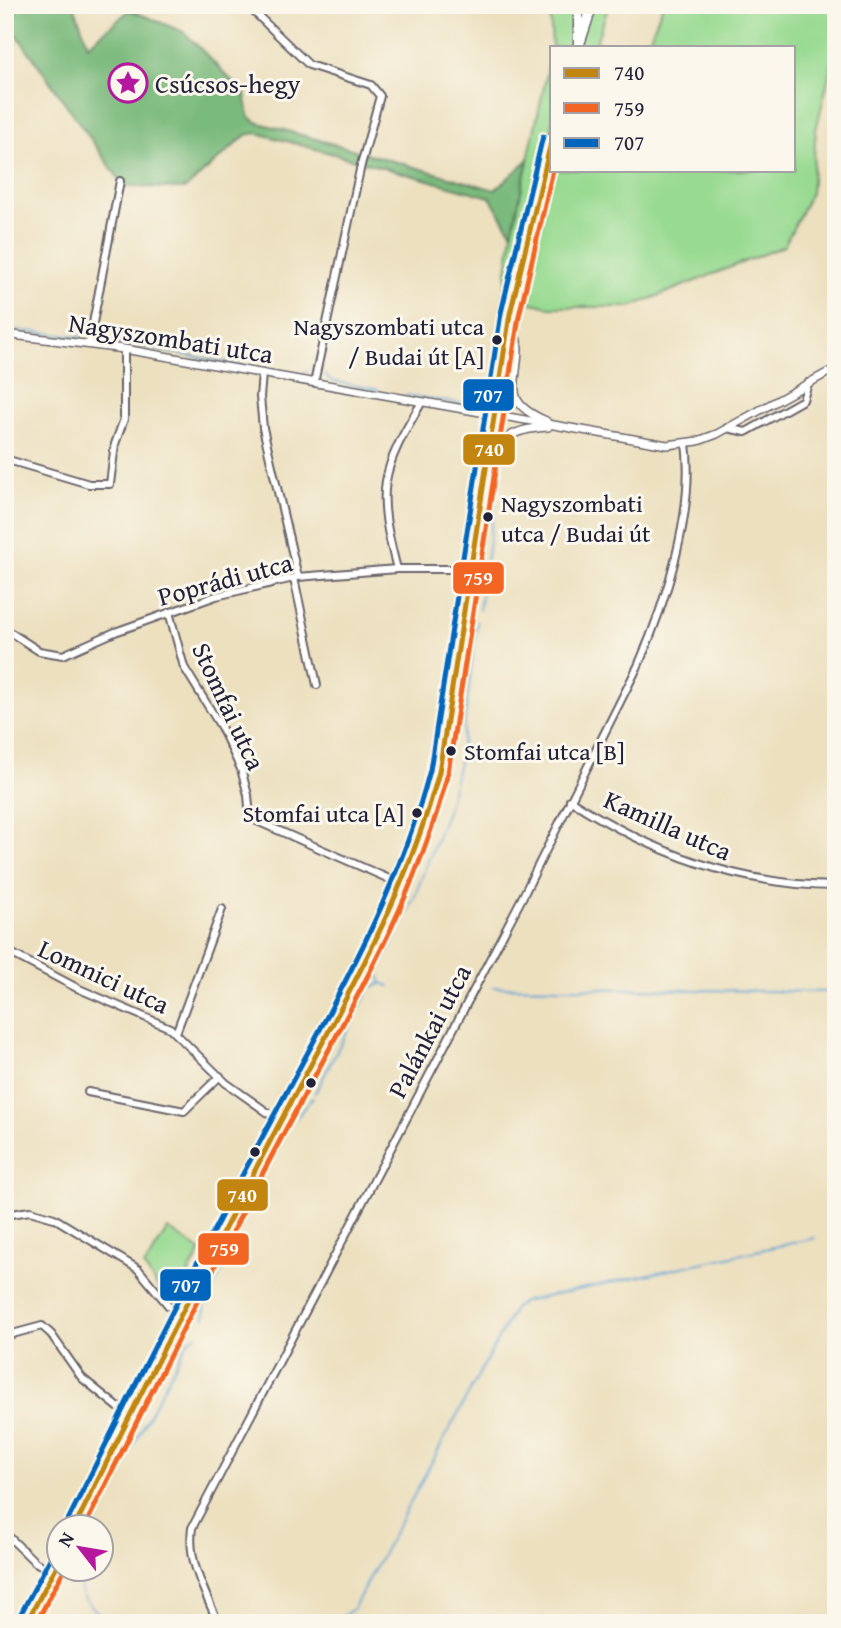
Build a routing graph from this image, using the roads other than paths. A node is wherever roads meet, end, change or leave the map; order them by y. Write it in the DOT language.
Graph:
graph roads {
  1 [pos="247,5"];
  2 [pos="578,5"];
  3 [pos="592,5"];
  4 [pos="578,46"];
  5 [pos="578,46"];
  6 [pos="550,146"];
  7 [pos="120,181"];
  8 [pos="510,314"];
  9 [pos="5,334"];
  10 [pos="89,344"];
  11 [pos="124,349"];
  12 [pos="836,368"];
  13 [pos="262,374"];
  14 [pos="314,383"];
  15 [pos="808,383"];
  16 [pos="422,402"];
  17 [pos="495,415"];
  18 [pos="560,426"];
  19 [pos="727,428"];
  20 [pos="686,443"];
  21 [pos="5,459"];
  22 [pos="481,495"];
  23 [pos="397,569"];
  24 [pos="469,569"];
  25 [pos="296,578"];
  26 [pos="169,612"];
  27 [pos="5,629"];
  28 [pos="317,685"];
  29 [pos="570,800"];
  30 [pos="403,886"];
  31 [pos="836,886"];
  32 [pos="222,909"];
  33 [pos="5,950"];
  34 [pos="176,1032"];
  35 [pos="220,1076"];
  36 [pos="88,1092"];
  37 [pos="281,1122"];
  38 [pos="5,1215"];
  39 [pos="179,1318"];
  40 [pos="5,1336"];
  41 [pos="130,1416"];
  42 [pos="82,1512"];
  43 [pos="5,1533"];
  44 [pos="46,1568"];
  45 [pos="47,1582"];
  46 [pos="26,1623"];
  47 [pos="218,1623"];
  1 -- 14 [label="street"];
  2 -- 4 [label="main road"];
  3 -- 5 [label="main road"];
  6 -- 8 [label="main road"];
  7 -- 10 [label="street"];
  8 -- 17 [label="main road"];
  8 -- 18 [label="street"];
  9 -- 10 [label="street, Nagyszombati utca"];
  10 -- 11 [label="street, Nagyszombati utca"];
  11 -- 13 [label="street, Nagyszombati utca"];
  11 -- 21 [label="street"];
  12 -- 15 [label="street"];
  13 -- 14 [label="street, Nagyszombati utca"];
  13 -- 25 [label="street"];
  14 -- 16 [label="street, Nagyszombati utca"];
  15 -- 19 [label="street"];
  15 -- 19 [label="street"];
  16 -- 17 [label="street, Nagyszombati utca"];
  16 -- 23 [label="street"];
  17 -- 18 [label="street, Nagyszombati utca"];
  17 -- 22 [label="main road"];
  18 -- 20 [label="street"];
  18 -- 22 [label="street"];
  19 -- 20 [label="street"];
  20 -- 29 [label="street, Palánkai utca"];
  22 -- 24 [label="main road"];
  23 -- 24 [label="street, Poprádi utca"];
  23 -- 25 [label="street, Poprádi utca"];
  24 -- 30 [label="main road"];
  25 -- 26 [label="street, Poprádi utca"];
  25 -- 28 [label="street"];
  26 -- 27 [label="street, Poprádi utca"];
  26 -- 30 [label="street, Stomfai utca"];
  29 -- 31 [label="street, Kamilla utca"];
  29 -- 47 [label="street, Palánkai utca"];
  30 -- 37 [label="main road"];
  32 -- 34 [label="street"];
  33 -- 34 [label="street, Lomnici utca"];
  34 -- 35 [label="street, Lomnici utca"];
  35 -- 36 [label="street"];
  35 -- 37 [label="street, Lomnici utca"];
  37 -- 39 [label="main road"];
  38 -- 39 [label="street"];
  39 -- 41 [label="main road"];
  40 -- 41 [label="street"];
  41 -- 42 [label="main road"];
  43 -- 44 [label="street"];
  45 -- 46 [label="main road"];
}
